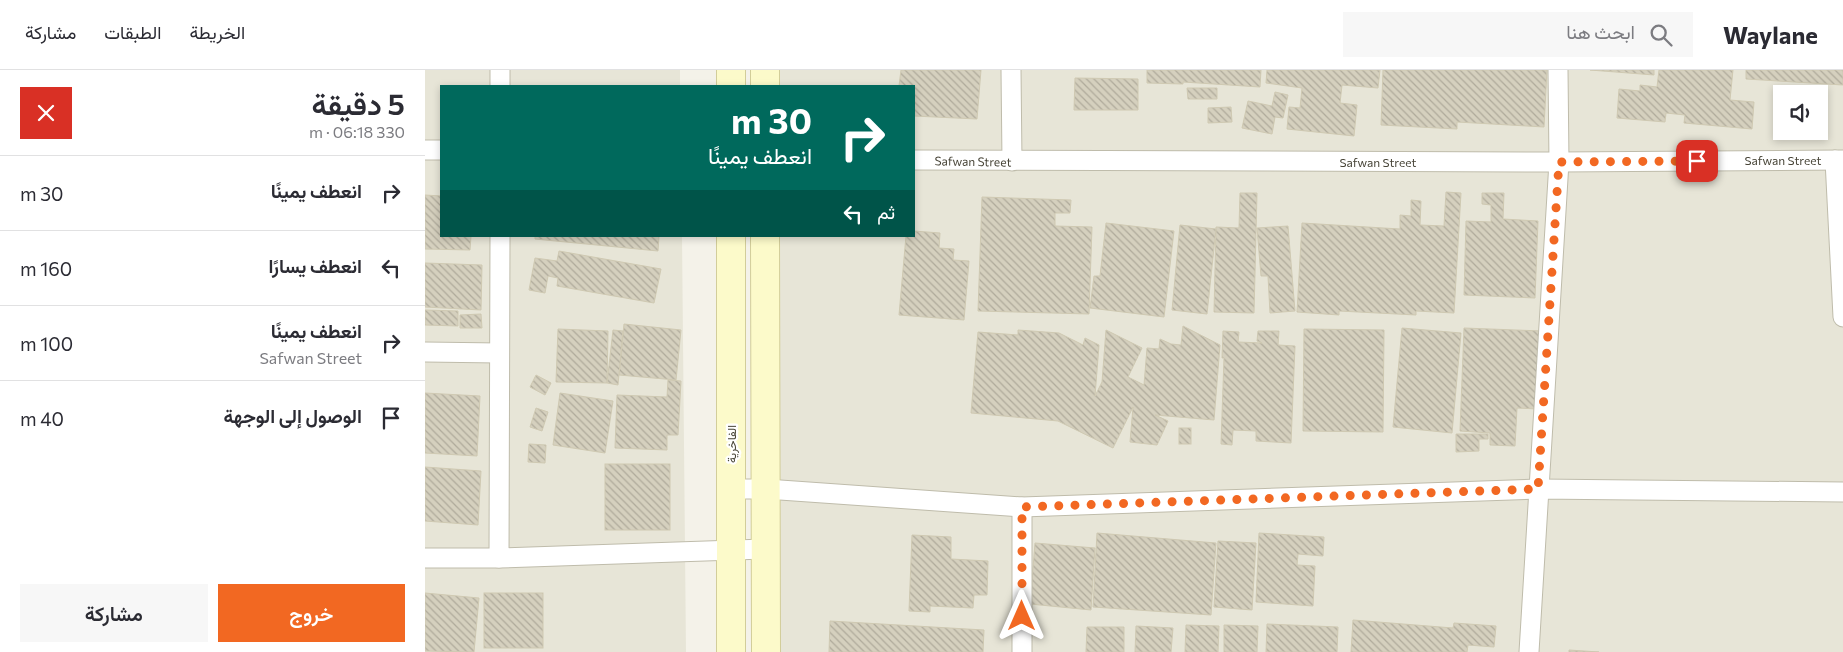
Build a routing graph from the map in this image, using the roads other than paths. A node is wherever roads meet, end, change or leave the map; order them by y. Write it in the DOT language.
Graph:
graph roads {
  1 [pos="500,70"];
  2 [pos="731,70"];
  3 [pos="765,70"];
  4 [pos="1011,70"];
  5 [pos="1558,70"];
  6 [pos="500,85"];
  7 [pos="731,85"];
  8 [pos="765,85"];
  9 [pos="425,150"];
  10 [pos="440,150"];
  11 [pos="915,160"];
  12 [pos="1839,160"];
  13 [pos="1012,161"];
  14 [pos="1559,162"];
  15 [pos="500,237"];
  16 [pos="731,237"];
  17 [pos="765,237"];
  18 [pos="1843,317"];
  19 [pos="425,352"];
  20 [pos="499,353"];
  21 [pos="731,489"];
  22 [pos="766,489"];
  23 [pos="1538,489"];
  24 [pos="1843,492"];
  25 [pos="1022,507"];
  26 [pos="766,549"];
  27 [pos="731,552"];
  28 [pos="425,558"];
  29 [pos="499,558"];
  30 [pos="731,652"];
  31 [pos="766,652"];
  32 [pos="1022,652"];
  33 [pos="1529,652"];
  1 -- 6 [label="street"];
  2 -- 7 [label="street"];
  3 -- 8 [label="street"];
  4 -- 13 [label="street"];
  5 -- 14 [label="street"];
  9 -- 10 [label="street"];
  11 -- 13 [label="street, Safwan Street"];
  12 -- 14 [label="street, Safwan Street"];
  12 -- 18 [label="street"];
  13 -- 14 [label="street, Safwan Street"];
  14 -- 23 [label="street"];
  15 -- 20 [label="street"];
  16 -- 21 [label="street, الفاخرية"];
  17 -- 22 [label="street"];
  19 -- 20 [label="street"];
  20 -- 29 [label="street"];
  21 -- 22 [label="street"];
  21 -- 27 [label="street, الفاخرية"];
  22 -- 25 [label="street"];
  22 -- 26 [label="street"];
  23 -- 24 [label="street"];
  23 -- 25 [label="street"];
  23 -- 33 [label="street"];
  25 -- 32 [label="street"];
  26 -- 27 [label="street"];
  26 -- 31 [label="street"];
  27 -- 29 [label="street"];
  27 -- 30 [label="street, الفاخرية"];
  28 -- 29 [label="street"];
}
